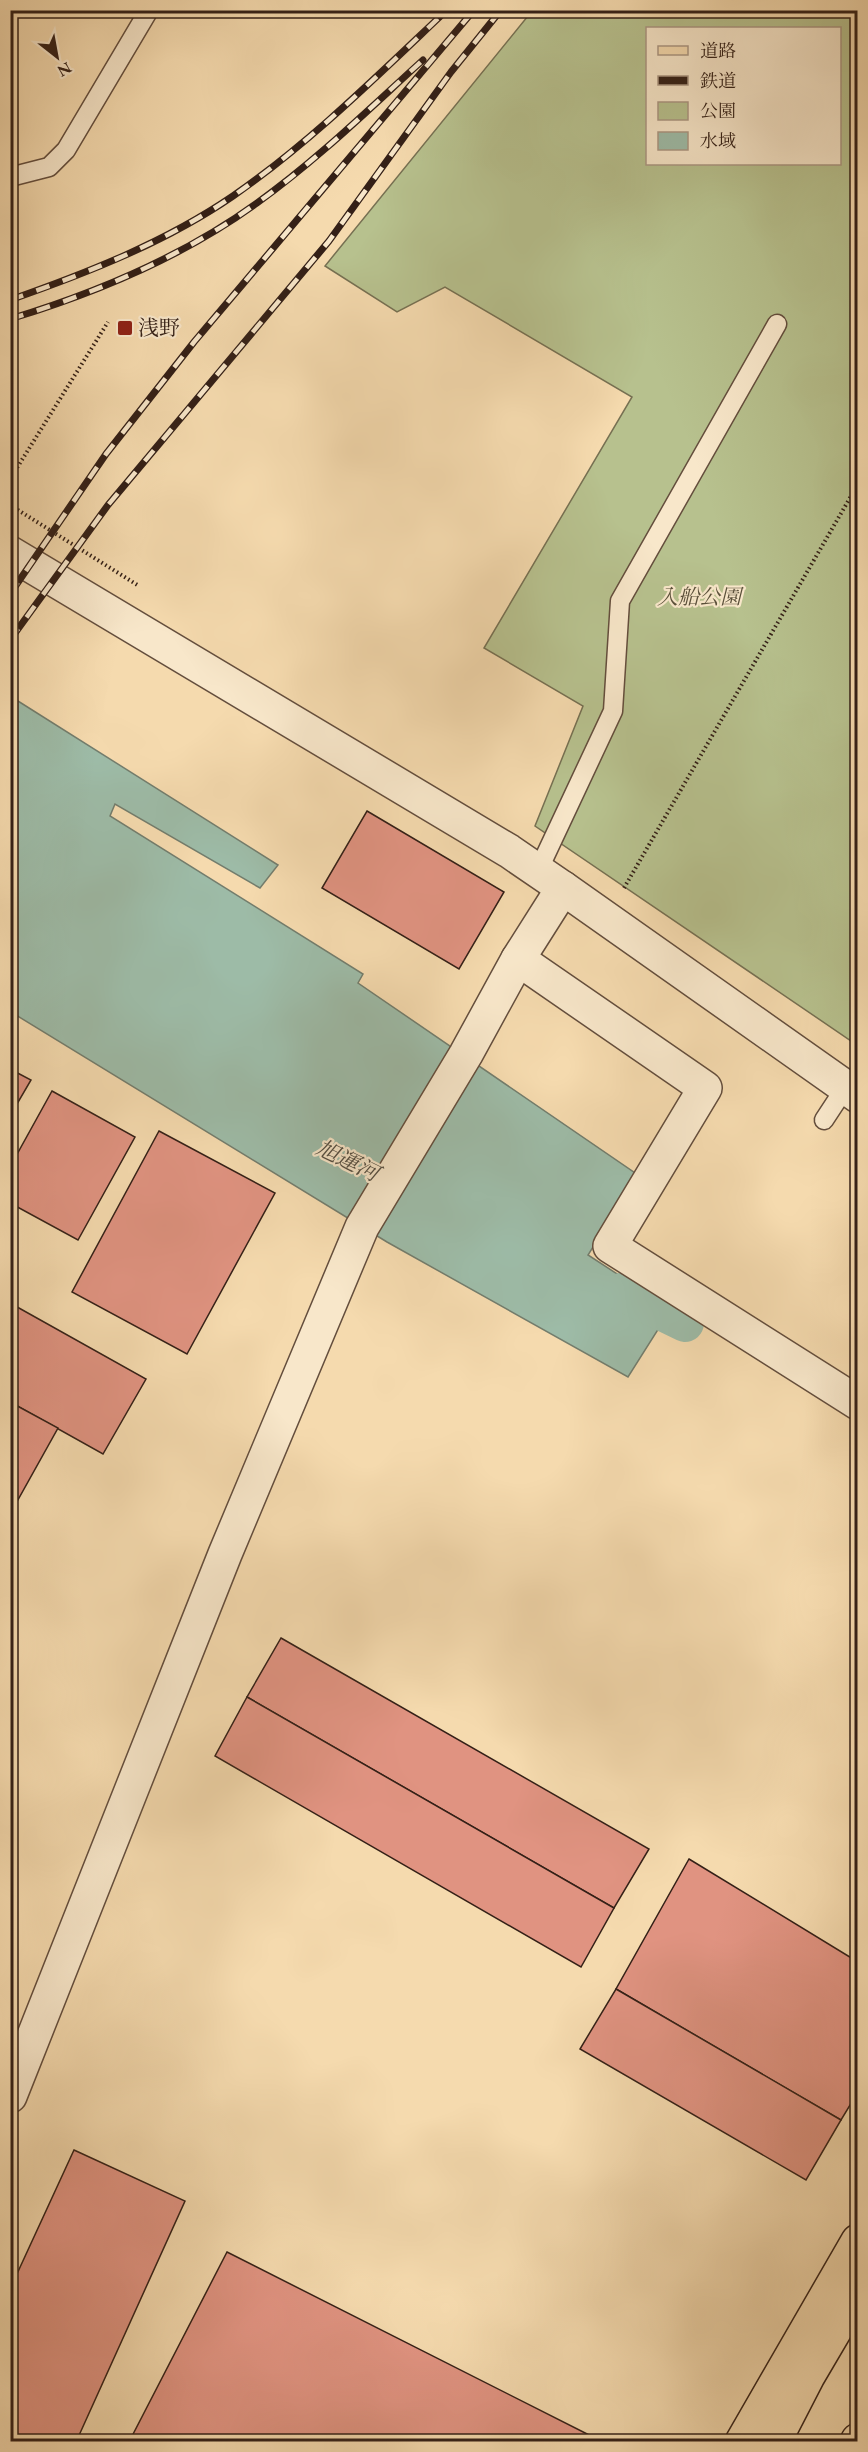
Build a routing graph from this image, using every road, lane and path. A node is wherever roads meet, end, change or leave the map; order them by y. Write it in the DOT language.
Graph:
graph roads {
  1 [pos="149,10"];
  2 [pos="10,177"];
  3 [pos="108,322"];
  4 [pos="777,324"];
  5 [pos="10,479"];
  6 [pos="858,484"];
  7 [pos="10,553"];
  8 [pos="550,880"];
  9 [pos="621,894"];
  10 [pos="518,959"];
  11 [pos="851,1092"];
  12 [pos="824,1120"];
  13 [pos="858,1403"];
  14 [pos="10,2096"];
  15 [pos="858,2241"];
  16 [pos="858,2291"];
  17 [pos="742,2442"];
  18 [pos="774,2442"];
  1 -- 2 [label="lane"];
  3 -- 5 [label="path"];
  4 -- 8 [label="lane"];
  6 -- 9 [label="path"];
  7 -- 8 [label="street"];
  8 -- 10 [label="street"];
  8 -- 11 [label="street"];
  10 -- 13 [label="street"];
  10 -- 14 [label="street"];
  11 -- 12 [label="lane"];
  15 -- 17 [label="main road"];
  16 -- 18 [label="main road"];
}
